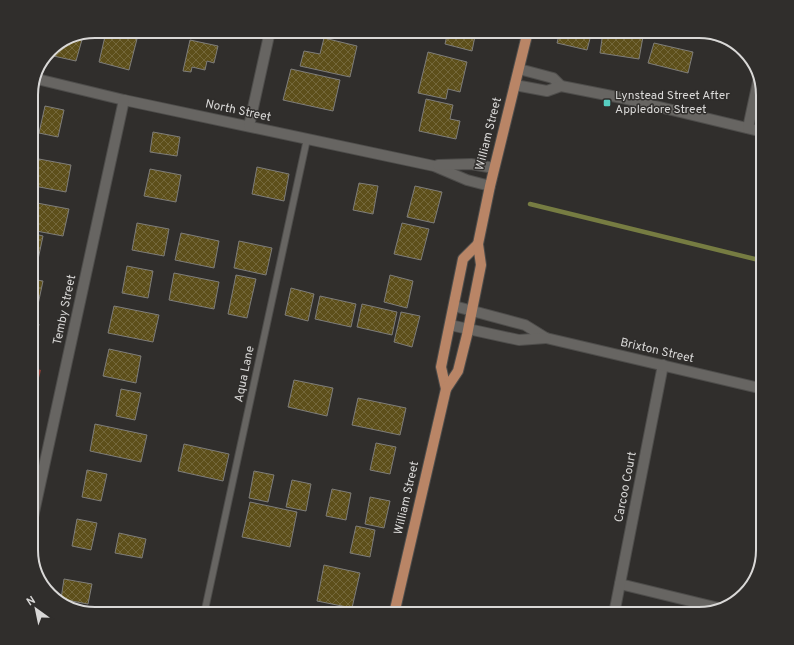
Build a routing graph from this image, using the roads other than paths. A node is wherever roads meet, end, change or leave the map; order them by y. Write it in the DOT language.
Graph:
graph roads {
  1 [pos="268,38"];
  2 [pos="526,38"];
  3 [pos="519,69"];
  4 [pos="40,80"];
  5 [pos="515,85"];
  6 [pos="561,86"];
  7 [pos="756,92"];
  8 [pos="124,100"];
  9 [pos="249,126"];
  10 [pos="748,128"];
  11 [pos="756,130"];
  12 [pos="308,139"];
  13 [pos="434,166"];
  14 [pos="494,168"];
  15 [pos="490,186"];
  16 [pos="478,244"];
  17 [pos="454,306"];
  18 [pos="472,311"];
  19 [pos="450,325"];
  20 [pos="468,329"];
  21 [pos="546,338"];
  22 [pos="663,366"];
  23 [pos="756,387"];
  24 [pos="446,389"];
  25 [pos="38,494"];
  26 [pos="620,584"];
  27 [pos="710,606"];
  28 [pos="206,607"];
  29 [pos="396,607"];
  30 [pos="615,607"];
  1 -- 9 [label="street"];
  2 -- 3 [label="main road, William Street"];
  3 -- 5 [label="main road, William Street"];
  3 -- 6 [label="street"];
  4 -- 8 [label="street, North Street"];
  5 -- 6 [label="street"];
  5 -- 14 [label="main road, William Street"];
  6 -- 10 [label="street"];
  7 -- 10 [label="street"];
  8 -- 9 [label="street, North Street"];
  8 -- 25 [label="street, Temby Street"];
  9 -- 12 [label="street, North Street"];
  10 -- 11 [label="street"];
  12 -- 13 [label="street, North Street"];
  12 -- 28 [label="lane, Aqua Lane"];
  13 -- 14 [label="street, North Street"];
  13 -- 15 [label="street, North Street"];
  14 -- 15 [label="main road, William Street"];
  15 -- 16 [label="main road, William Street"];
  16 -- 17 [label="main road, William Street"];
  16 -- 18 [label="main road, William Street"];
  17 -- 18 [label="street, Brixton Street"];
  17 -- 19 [label="main road, William Street"];
  18 -- 20 [label="main road, William Street"];
  18 -- 21 [label="street, Brixton Street"];
  19 -- 20 [label="street, Brixton Street"];
  19 -- 24 [label="main road, William Street"];
  20 -- 21 [label="street, Brixton Street"];
  20 -- 24 [label="main road, William Street"];
  21 -- 22 [label="street, Brixton Street"];
  22 -- 23 [label="street, Brixton Street"];
  22 -- 26 [label="street, Carcoo Court"];
  24 -- 29 [label="main road, William Street"];
  26 -- 27 [label="street"];
  26 -- 30 [label="street, Carcoo Court"];
}
